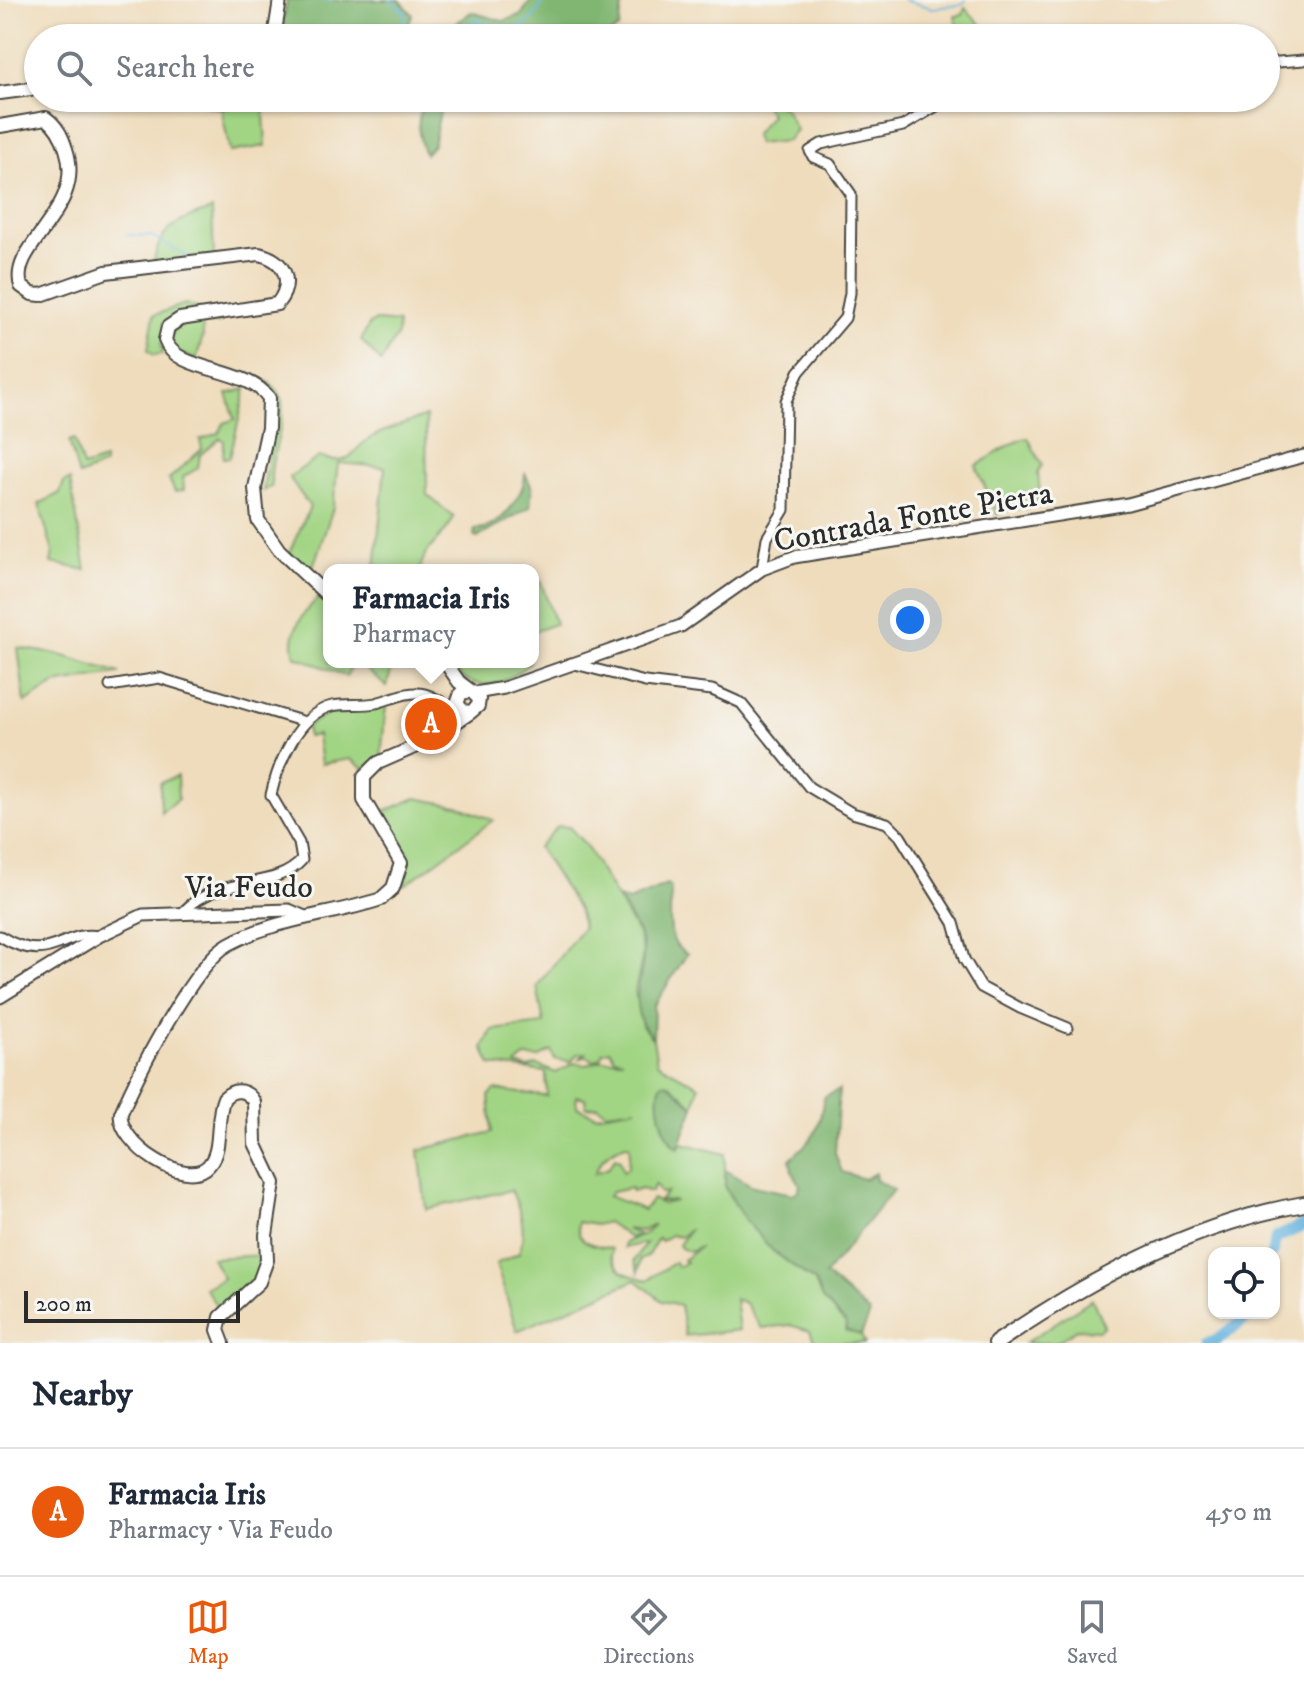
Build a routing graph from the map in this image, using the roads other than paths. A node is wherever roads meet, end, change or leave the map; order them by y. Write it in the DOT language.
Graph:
graph roads {
  1 [pos="280,0"];
  2 [pos="276,24"];
  3 [pos="1304,60"];
  4 [pos="1280,62"];
  5 [pos="24,90"];
  6 [pos="0,93"];
  7 [pos="926,112"];
  8 [pos="0,126"];
  9 [pos="1304,456"];
  10 [pos="762,569"];
  11 [pos="323,591"];
  12 [pos="571,663"];
  13 [pos="449,668"];
  14 [pos="110,686"];
  15 [pos="504,688"];
  16 [pos="463,699"];
  17 [pos="474,709"];
  18 [pos="305,722"];
  19 [pos="444,731"];
  20 [pos="183,912"];
  21 [pos="305,917"];
  22 [pos="0,936"];
  23 [pos="99,936"];
  24 [pos="0,997"];
  25 [pos="1068,1028"];
  26 [pos="1304,1204"];
  27 [pos="223,1343"];
  28 [pos="996,1343"];
  1 -- 2 [label="main road"];
  3 -- 4 [label="street"];
  5 -- 6 [label="main road"];
  7 -- 10 [label="street"];
  8 -- 11 [label="main road"];
  9 -- 10 [label="street, Contrada Fonte Pietra"];
  10 -- 12 [label="street, Contrada Fonte Pietra"];
  12 -- 15 [label="street, Contrada Fonte Pietra"];
  12 -- 25 [label="street"];
  13 -- 16 [label="main road"];
  14 -- 18 [label="street"];
  15 -- 16 [label="street"];
  15 -- 17 [label="street"];
  16 -- 17 [label="main road"];
  16 -- 17 [label="main road"];
  16 -- 18 [label="street"];
  16 -- 19 [label="main road"];
  17 -- 19 [label="main road, Via Feudo"];
  18 -- 20 [label="street"];
  19 -- 21 [label="main road, Via Feudo"];
  20 -- 21 [label="street, Via Feudo"];
  20 -- 23 [label="street, Via Feudo"];
  21 -- 27 [label="main road"];
  22 -- 23 [label="street"];
  23 -- 24 [label="street, Via Feudo"];
  26 -- 28 [label="highway"];
}
